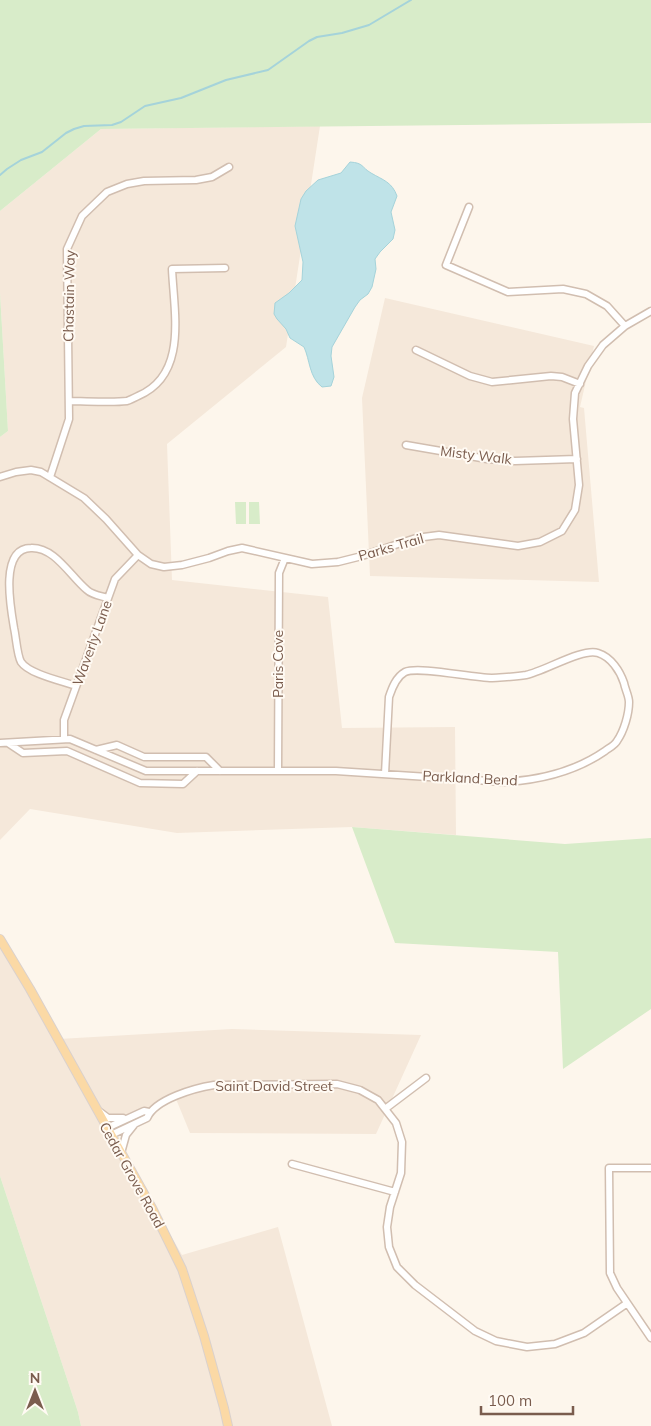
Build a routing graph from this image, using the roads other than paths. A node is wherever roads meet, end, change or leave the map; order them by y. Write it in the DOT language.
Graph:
graph roads {
  1 [pos="230,166"];
  2 [pos="469,207"];
  3 [pos="225,268"];
  4 [pos="651,311"];
  5 [pos="625,326"];
  6 [pos="416,350"];
  7 [pos="580,384"];
  8 [pos="69,401"];
  9 [pos="406,445"];
  10 [pos="576,459"];
  11 [pos="0,477"];
  12 [pos="50,477"];
  13 [pos="138,555"];
  14 [pos="285,558"];
  15 [pos="108,598"];
  16 [pos="76,686"];
  17 [pos="64,739"];
  18 [pos="8,743"];
  19 [pos="0,744"];
  20 [pos="95,750"];
  21 [pos="197,771"];
  22 [pos="220,771"];
  23 [pos="278,771"];
  24 [pos="385,774"];
  25 [pos="0,939"];
  26 [pos="426,1078"];
  27 [pos="385,1109"];
  28 [pos="98,1111"];
  29 [pos="149,1112"];
  30 [pos="131,1117"];
  31 [pos="134,1124"];
  32 [pos="107,1128"];
  33 [pos="111,1135"];
  34 [pos="121,1153"];
  35 [pos="292,1164"];
  36 [pos="651,1168"];
  37 [pos="395,1192"];
  38 [pos="626,1304"];
  39 [pos="651,1338"];
  40 [pos="228,1426"];
  1 -- 8 [label="street, Chastain Way"];
  2 -- 5 [label="street"];
  3 -- 8 [label="street"];
  4 -- 5 [label="street, Parks Trail"];
  5 -- 7 [label="street, Parks Trail"];
  6 -- 7 [label="street"];
  7 -- 10 [label="street, Parks Trail"];
  8 -- 12 [label="street, Chastain Way"];
  9 -- 10 [label="street, Misty Walk"];
  10 -- 14 [label="street, Parks Trail"];
  11 -- 12 [label="street, Parks Trail"];
  12 -- 13 [label="street, Parks Trail"];
  13 -- 14 [label="street, Parks Trail"];
  13 -- 15 [label="street, Waverly Lane"];
  14 -- 23 [label="street, Paris Cove"];
  15 -- 16 [label="street, Waverly Lane"];
  15 -- 16 [label="street"];
  16 -- 17 [label="street, Waverly Lane"];
  17 -- 18 [label="street, Parkland Bend"];
  17 -- 20 [label="street, Parkland Bend"];
  18 -- 19 [label="street, Parkland Bend"];
  18 -- 21 [label="street"];
  20 -- 21 [label="street, Parkland Bend"];
  20 -- 22 [label="street"];
  21 -- 22 [label="street, Parkland Bend"];
  22 -- 23 [label="street, Parkland Bend"];
  23 -- 24 [label="street, Parkland Bend"];
  24 -- 24 [label="street, Parkland Bend"];
  25 -- 28 [label="main road, Cedar Grove Road"];
  26 -- 27 [label="street"];
  27 -- 29 [label="street, Saint David Street"];
  27 -- 37 [label="street, Saint David Street"];
  28 -- 30 [label="street"];
  28 -- 32 [label="main road, Cedar Grove Road"];
  29 -- 30 [label="street, Saint David Street"];
  29 -- 31 [label="street, Saint David Street"];
  30 -- 32 [label="street, Saint David Street"];
  31 -- 33 [label="street, Saint David Street"];
  31 -- 34 [label="street"];
  32 -- 33 [label="main road, Cedar Grove Road"];
  33 -- 34 [label="main road, Cedar Grove Road"];
  34 -- 40 [label="main road, Cedar Grove Road"];
  35 -- 37 [label="street"];
  36 -- 38 [label="street"];
  37 -- 38 [label="street, Saint David Street"];
  38 -- 39 [label="street"];
}
